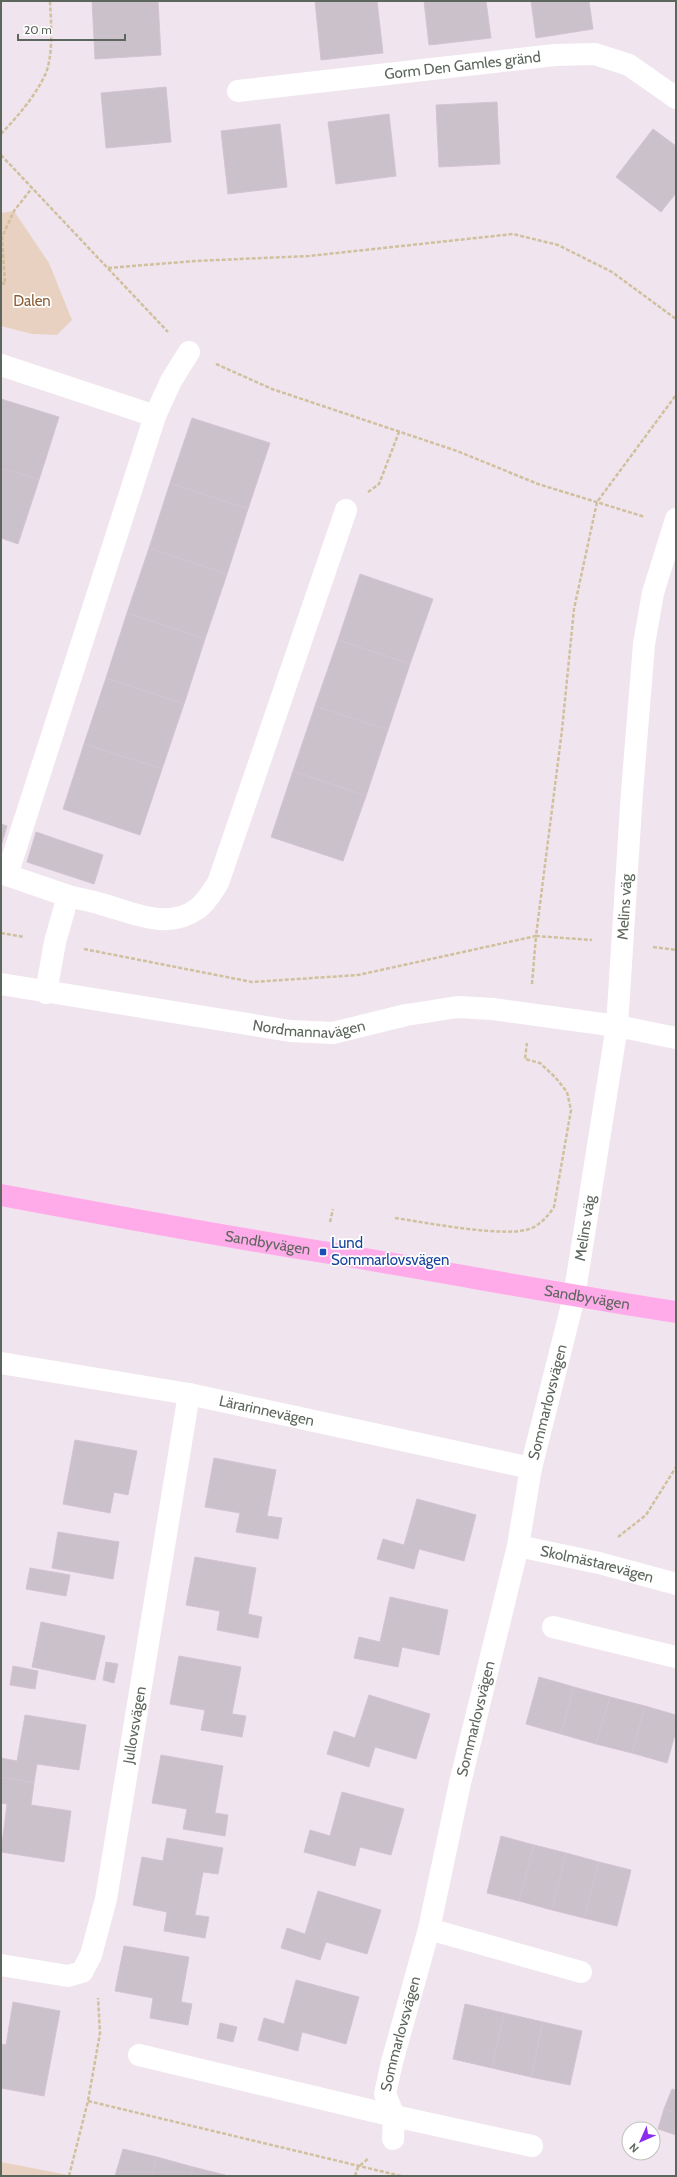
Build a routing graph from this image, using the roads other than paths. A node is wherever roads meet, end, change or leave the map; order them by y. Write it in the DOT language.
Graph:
graph roads {
  1 [pos="238,91"];
  2 [pos="676,98"];
  3 [pos="189,352"];
  4 [pos="1,365"];
  5 [pos="155,416"];
  6 [pos="346,510"];
  7 [pos="675,522"];
  8 [pos="4,874"];
  9 [pos="68,896"];
  10 [pos="1,984"];
  11 [pos="46,993"];
  12 [pos="617,1026"];
  13 [pos="676,1038"];
  14 [pos="1,1195"];
  15 [pos="574,1297"];
  16 [pos="676,1312"];
  17 [pos="1,1363"];
  18 [pos="189,1394"];
  19 [pos="531,1468"];
  20 [pos="518,1546"];
  21 [pos="676,1584"];
  22 [pos="554,1627"];
  23 [pos="676,1657"];
  24 [pos="429,1928"];
  25 [pos="1,1965"];
  26 [pos="581,1972"];
  27 [pos="138,2055"];
  28 [pos="394,2116"];
  29 [pos="393,2139"];
  30 [pos="532,2146"];
  1 -- 2 [label="street, Gorm Den Gamles gränd"];
  3 -- 5 [label="street"];
  4 -- 5 [label="street"];
  5 -- 8 [label="street"];
  6 -- 9 [label="street"];
  7 -- 12 [label="street, Melins väg"];
  8 -- 9 [label="street"];
  9 -- 11 [label="street"];
  10 -- 11 [label="street, Nordmannavägen"];
  11 -- 12 [label="street, Nordmannavägen"];
  12 -- 13 [label="street, Nordmannavägen"];
  12 -- 15 [label="street, Melins väg"];
  14 -- 15 [label="main road, Sandbyvägen"];
  15 -- 16 [label="main road, Sandbyvägen"];
  15 -- 19 [label="street, Sommarlovsvägen"];
  17 -- 18 [label="street, Lärarinnevägen"];
  18 -- 19 [label="street, Lärarinnevägen"];
  18 -- 25 [label="street, Jullovsvägen"];
  19 -- 20 [label="street, Sommarlovsvägen"];
  20 -- 21 [label="street, Skolmästarevägen"];
  20 -- 24 [label="street, Sommarlovsvägen"];
  22 -- 23 [label="street"];
  24 -- 26 [label="street"];
  24 -- 28 [label="street, Sommarlovsvägen"];
  27 -- 28 [label="street"];
  28 -- 29 [label="street, Sommarlovsvägen"];
  28 -- 30 [label="street"];
}
